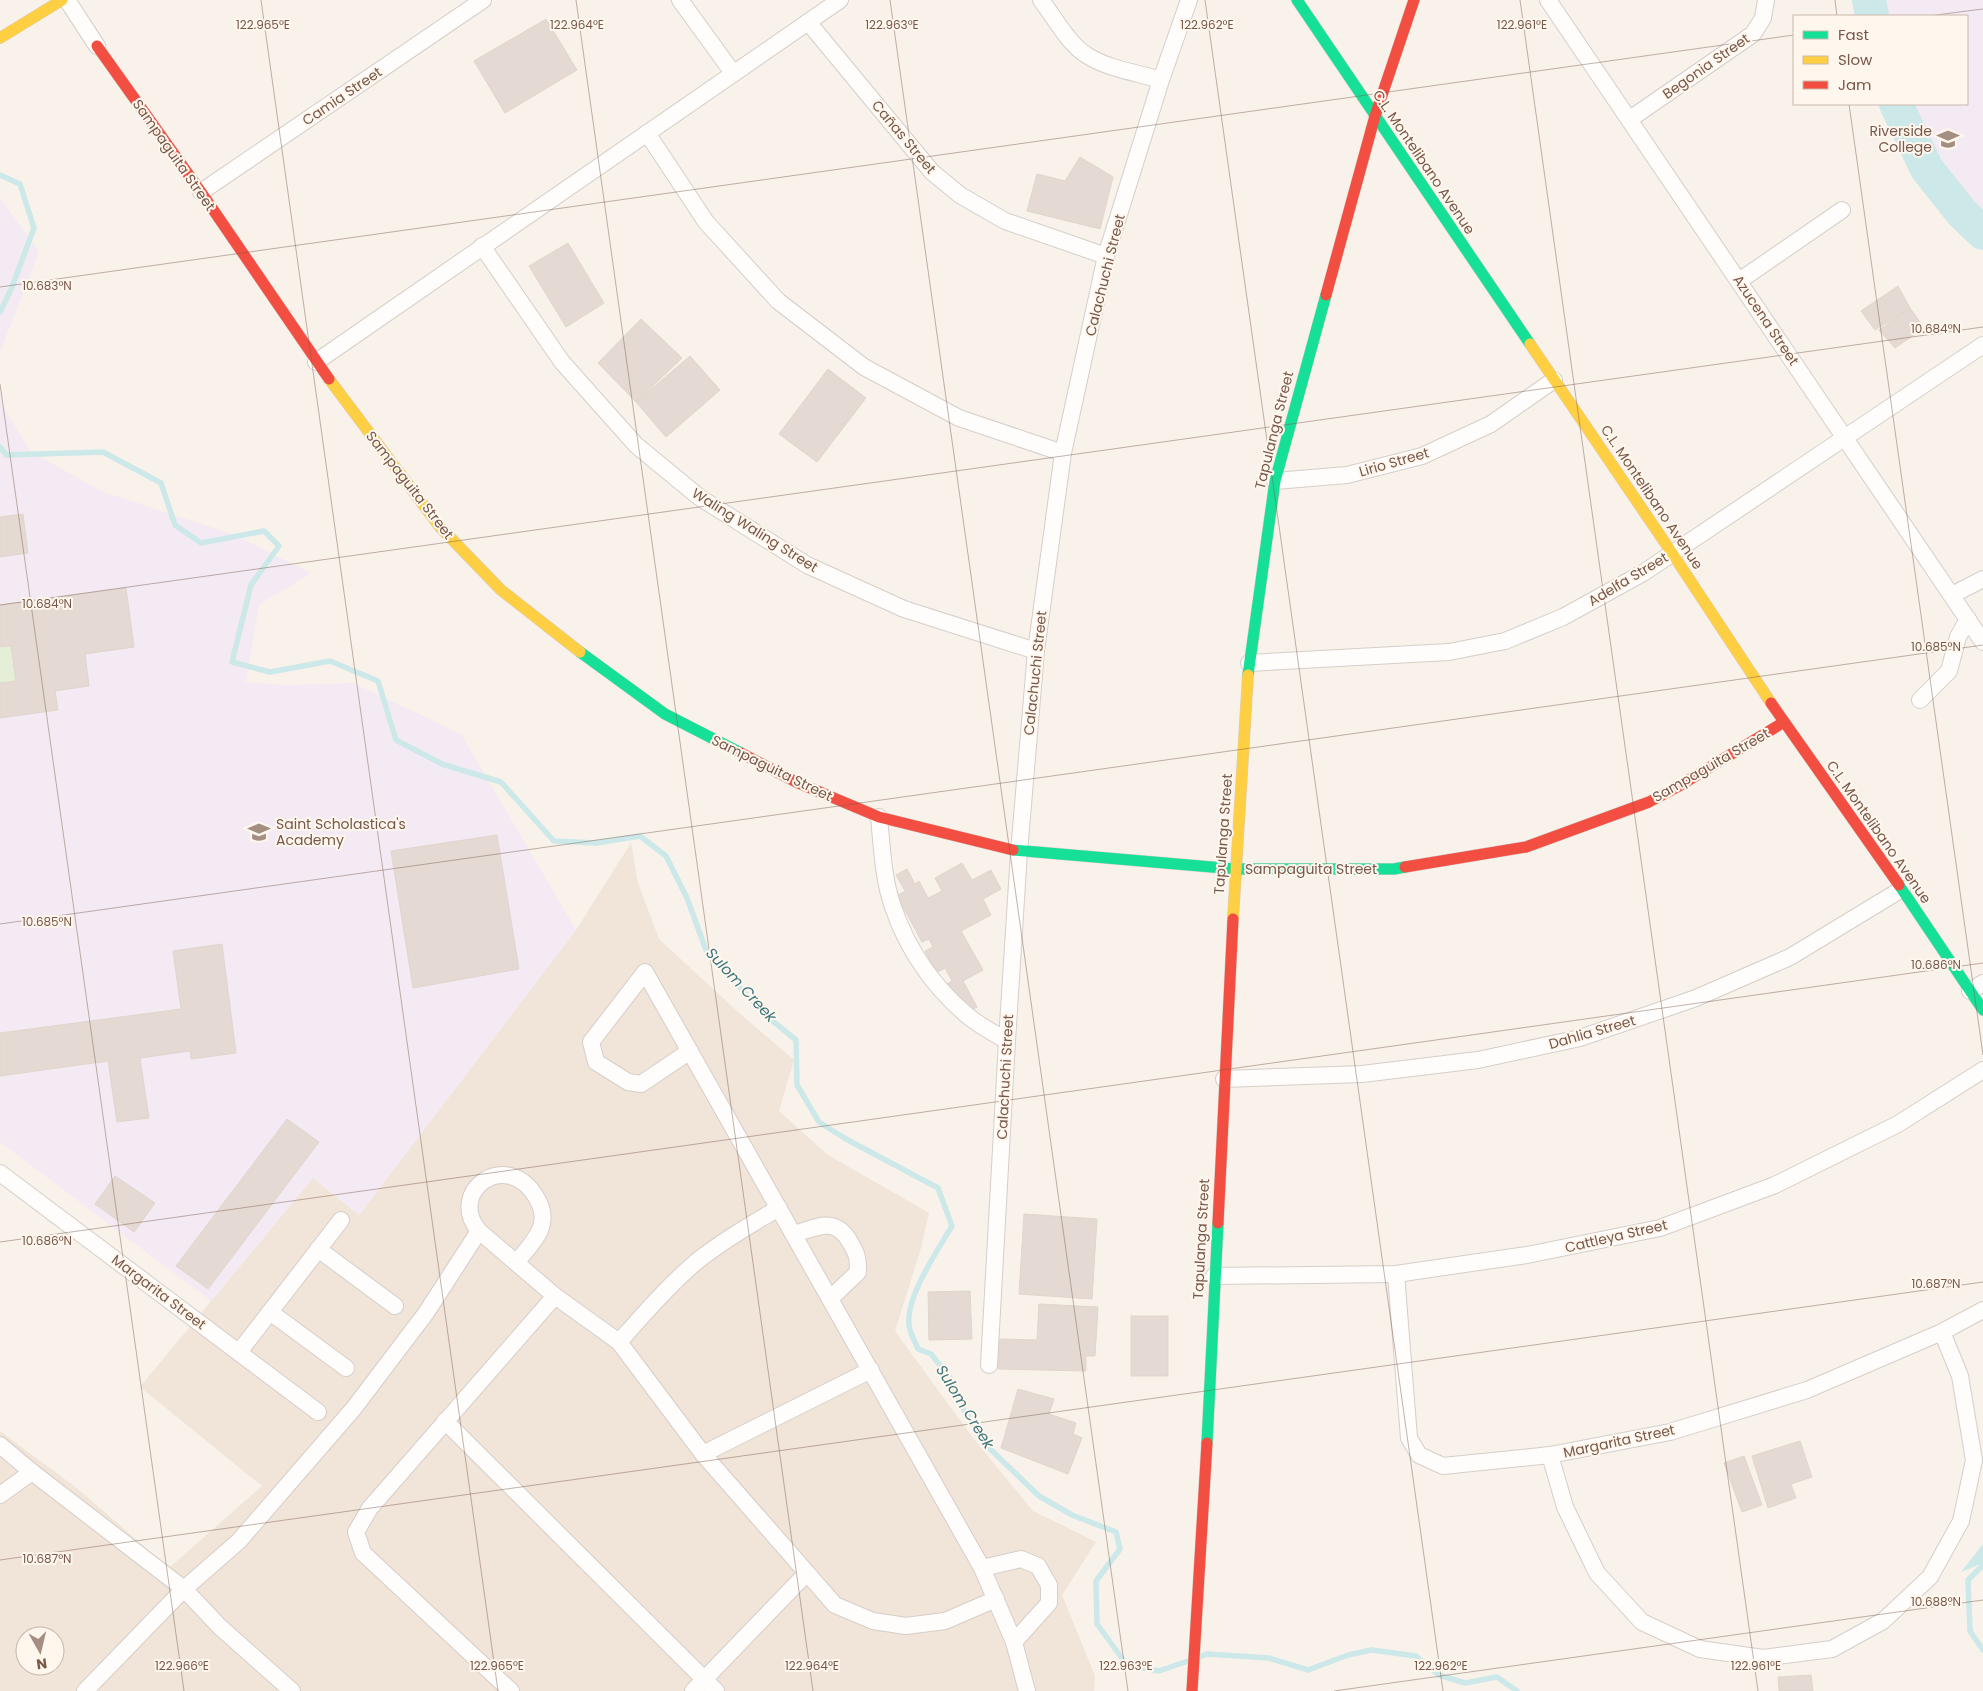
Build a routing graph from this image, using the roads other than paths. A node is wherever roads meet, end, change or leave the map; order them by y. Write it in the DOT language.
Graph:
graph roads {
  1 [pos="62,0"];
  2 [pos="67,0"];
  3 [pos="483,0"];
  4 [pos="680,0"];
  5 [pos="840,0"];
  6 [pos="1041,0"];
  7 [pos="1190,0"];
  8 [pos="1297,0"];
  9 [pos="1414,0"];
  10 [pos="1548,0"];
  11 [pos="1766,0"];
  12 [pos="808,22"];
  13 [pos="0,38"];
  14 [pos="97,46"];
  15 [pos="733,74"];
  16 [pos="1161,80"];
  17 [pos="1375,116"];
  18 [pos="1630,119"];
  19 [pos="647,133"];
  20 [pos="201,192"];
  21 [pos="1842,210"];
  22 [pos="482,246"];
  23 [pos="1106,256"];
  24 [pos="1740,281"];
  25 [pos="1983,345"];
  26 [pos="316,362"];
  27 [pos="1554,380"];
  28 [pos="1845,437"];
  29 [pos="1063,452"];
  30 [pos="1275,481"];
  31 [pos="1672,552"];
  32 [pos="1983,578"];
  33 [pos="1952,595"];
  34 [pos="1968,619"];
  35 [pos="1983,642"];
  36 [pos="1036,652"];
  37 [pos="1249,663"];
  38 [pos="1920,700"];
  39 [pos="1784,722"];
  40 [pos="879,817"];
  41 [pos="1019,852"];
  42 [pos="1235,869"];
  43 [pos="1902,889"];
  44 [pos="1977,987"];
  45 [pos="1983,1010"];
  46 [pos="1006,1041"];
  47 [pos="690,1051"];
  48 [pos="1983,1070"];
  49 [pos="1224,1079"];
  50 [pos="0,1173"];
  51 [pos="779,1208"];
  52 [pos="341,1220"];
  53 [pos="479,1231"];
  54 [pos="794,1234"];
  55 [pos="318,1249"];
  56 [pos="516,1262"];
  57 [pos="1396,1274"];
  58 [pos="1214,1276"];
  59 [pos="555,1296"];
  60 [pos="831,1298"];
  61 [pos="395,1306"];
  62 [pos="1983,1310"];
  63 [pos="270,1312"];
  64 [pos="1942,1332"];
  65 [pos="619,1342"];
  66 [pos="239,1352"];
  67 [pos="989,1365"];
  68 [pos="346,1368"];
  69 [pos="870,1370"];
  70 [pos="318,1412"];
  71 [pos="444,1421"];
  72 [pos="0,1445"];
  73 [pos="703,1454"];
  74 [pos="1550,1455"];
  75 [pos="32,1472"];
  76 [pos="0,1495"];
  77 [pos="982,1568"];
  78 [pos="806,1574"];
  79 [pos="184,1589"];
  80 [pos="996,1599"];
  81 [pos="1014,1642"];
  82 [pos="698,1685"];
  83 [pos="85,1691"];
  84 [pos="292,1691"];
  85 [pos="511,1691"];
  86 [pos="716,1691"];
  87 [pos="1027,1691"];
  88 [pos="1192,1691"];
  1 -- 13 [label="street"];
  2 -- 14 [label="street, Sampaguita Street"];
  3 -- 20 [label="street, Camia Street"];
  4 -- 15 [label="street"];
  5 -- 12 [label="street"];
  6 -- 16 [label="street"];
  7 -- 16 [label="street, Calachuchi Street"];
  8 -- 17 [label="street, C.L. Montelibano Avenue"];
  9 -- 17 [label="street, Tapulanga Street"];
  10 -- 18 [label="street, Azucena Street"];
  11 -- 18 [label="street, Begonia Street"];
  12 -- 15 [label="street"];
  12 -- 23 [label="street, Cañas Street"];
  14 -- 20 [label="street, Sampaguita Street"];
  15 -- 19 [label="street"];
  16 -- 23 [label="street, Calachuchi Street"];
  17 -- 27 [label="street, C.L. Montelibano Avenue"];
  17 -- 30 [label="street, Tapulanga Street"];
  18 -- 24 [label="street, Azucena Street"];
  19 -- 22 [label="street"];
  19 -- 29 [label="street"];
  20 -- 26 [label="street, Sampaguita Street"];
  21 -- 24 [label="street"];
  22 -- 26 [label="street"];
  22 -- 36 [label="street, Waling Waling Street"];
  23 -- 29 [label="street, Calachuchi Street"];
  24 -- 28 [label="street, Azucena Street"];
  25 -- 28 [label="street, Adelfa Street"];
  26 -- 40 [label="street, Sampaguita Street"];
  27 -- 30 [label="street, Lirio Street"];
  27 -- 31 [label="street, C.L. Montelibano Avenue"];
  28 -- 31 [label="street, Adelfa Street"];
  28 -- 33 [label="street, Azucena Street"];
  29 -- 36 [label="street, Calachuchi Street"];
  30 -- 37 [label="street, Tapulanga Street"];
  31 -- 37 [label="street, Adelfa Street"];
  31 -- 39 [label="street, C.L. Montelibano Avenue"];
  32 -- 33 [label="street"];
  33 -- 34 [label="street, Azucena Street"];
  34 -- 35 [label="street, Azucena Street"];
  34 -- 38 [label="street"];
  36 -- 41 [label="street, Calachuchi Street"];
  37 -- 42 [label="street, Tapulanga Street"];
  39 -- 42 [label="street, Sampaguita Street"];
  39 -- 43 [label="street, C.L. Montelibano Avenue"];
  40 -- 41 [label="street, Sampaguita Street"];
  40 -- 46 [label="street"];
  41 -- 42 [label="street, Sampaguita Street"];
  41 -- 46 [label="street, Calachuchi Street"];
  42 -- 49 [label="street, Tapulanga Street"];
  43 -- 44 [label="street, C.L. Montelibano Avenue"];
  43 -- 49 [label="street, Dahlia Street"];
  44 -- 45 [label="street, C.L. Montelibano Avenue"];
  46 -- 67 [label="street, Calachuchi Street"];
  47 -- 47 [label="street"];
  47 -- 51 [label="street"];
  48 -- 57 [label="street, Cattleya Street"];
  49 -- 58 [label="street, Tapulanga Street"];
  50 -- 66 [label="street, Margarita Street"];
  51 -- 54 [label="street"];
  51 -- 65 [label="street"];
  52 -- 55 [label="street"];
  53 -- 56 [label="street"];
  53 -- 56 [label="street"];
  53 -- 79 [label="street"];
  54 -- 60 [label="street"];
  54 -- 60 [label="street"];
  55 -- 61 [label="street"];
  55 -- 63 [label="street"];
  56 -- 59 [label="street"];
  57 -- 58 [label="street, Cattleya Street"];
  57 -- 74 [label="street, Margarita Street"];
  58 -- 88 [label="street, Tapulanga Street"];
  59 -- 65 [label="street"];
  59 -- 71 [label="street"];
  60 -- 69 [label="street"];
  62 -- 64 [label="street, Margarita Street"];
  63 -- 66 [label="street"];
  63 -- 68 [label="street"];
  64 -- 74 [label="street, Margarita Street"];
  64 -- 74 [label="street"];
  65 -- 73 [label="street"];
  66 -- 70 [label="street, Margarita Street"];
  69 -- 73 [label="street"];
  69 -- 77 [label="street"];
  71 -- 82 [label="street"];
  71 -- 85 [label="street"];
  72 -- 75 [label="street"];
  73 -- 78 [label="street"];
  75 -- 76 [label="street"];
  75 -- 79 [label="street"];
  77 -- 80 [label="street"];
  77 -- 81 [label="street"];
  78 -- 80 [label="street"];
  78 -- 82 [label="street"];
  79 -- 83 [label="street"];
  79 -- 84 [label="street"];
  80 -- 81 [label="street"];
  81 -- 87 [label="street"];
  82 -- 86 [label="street"];
}
